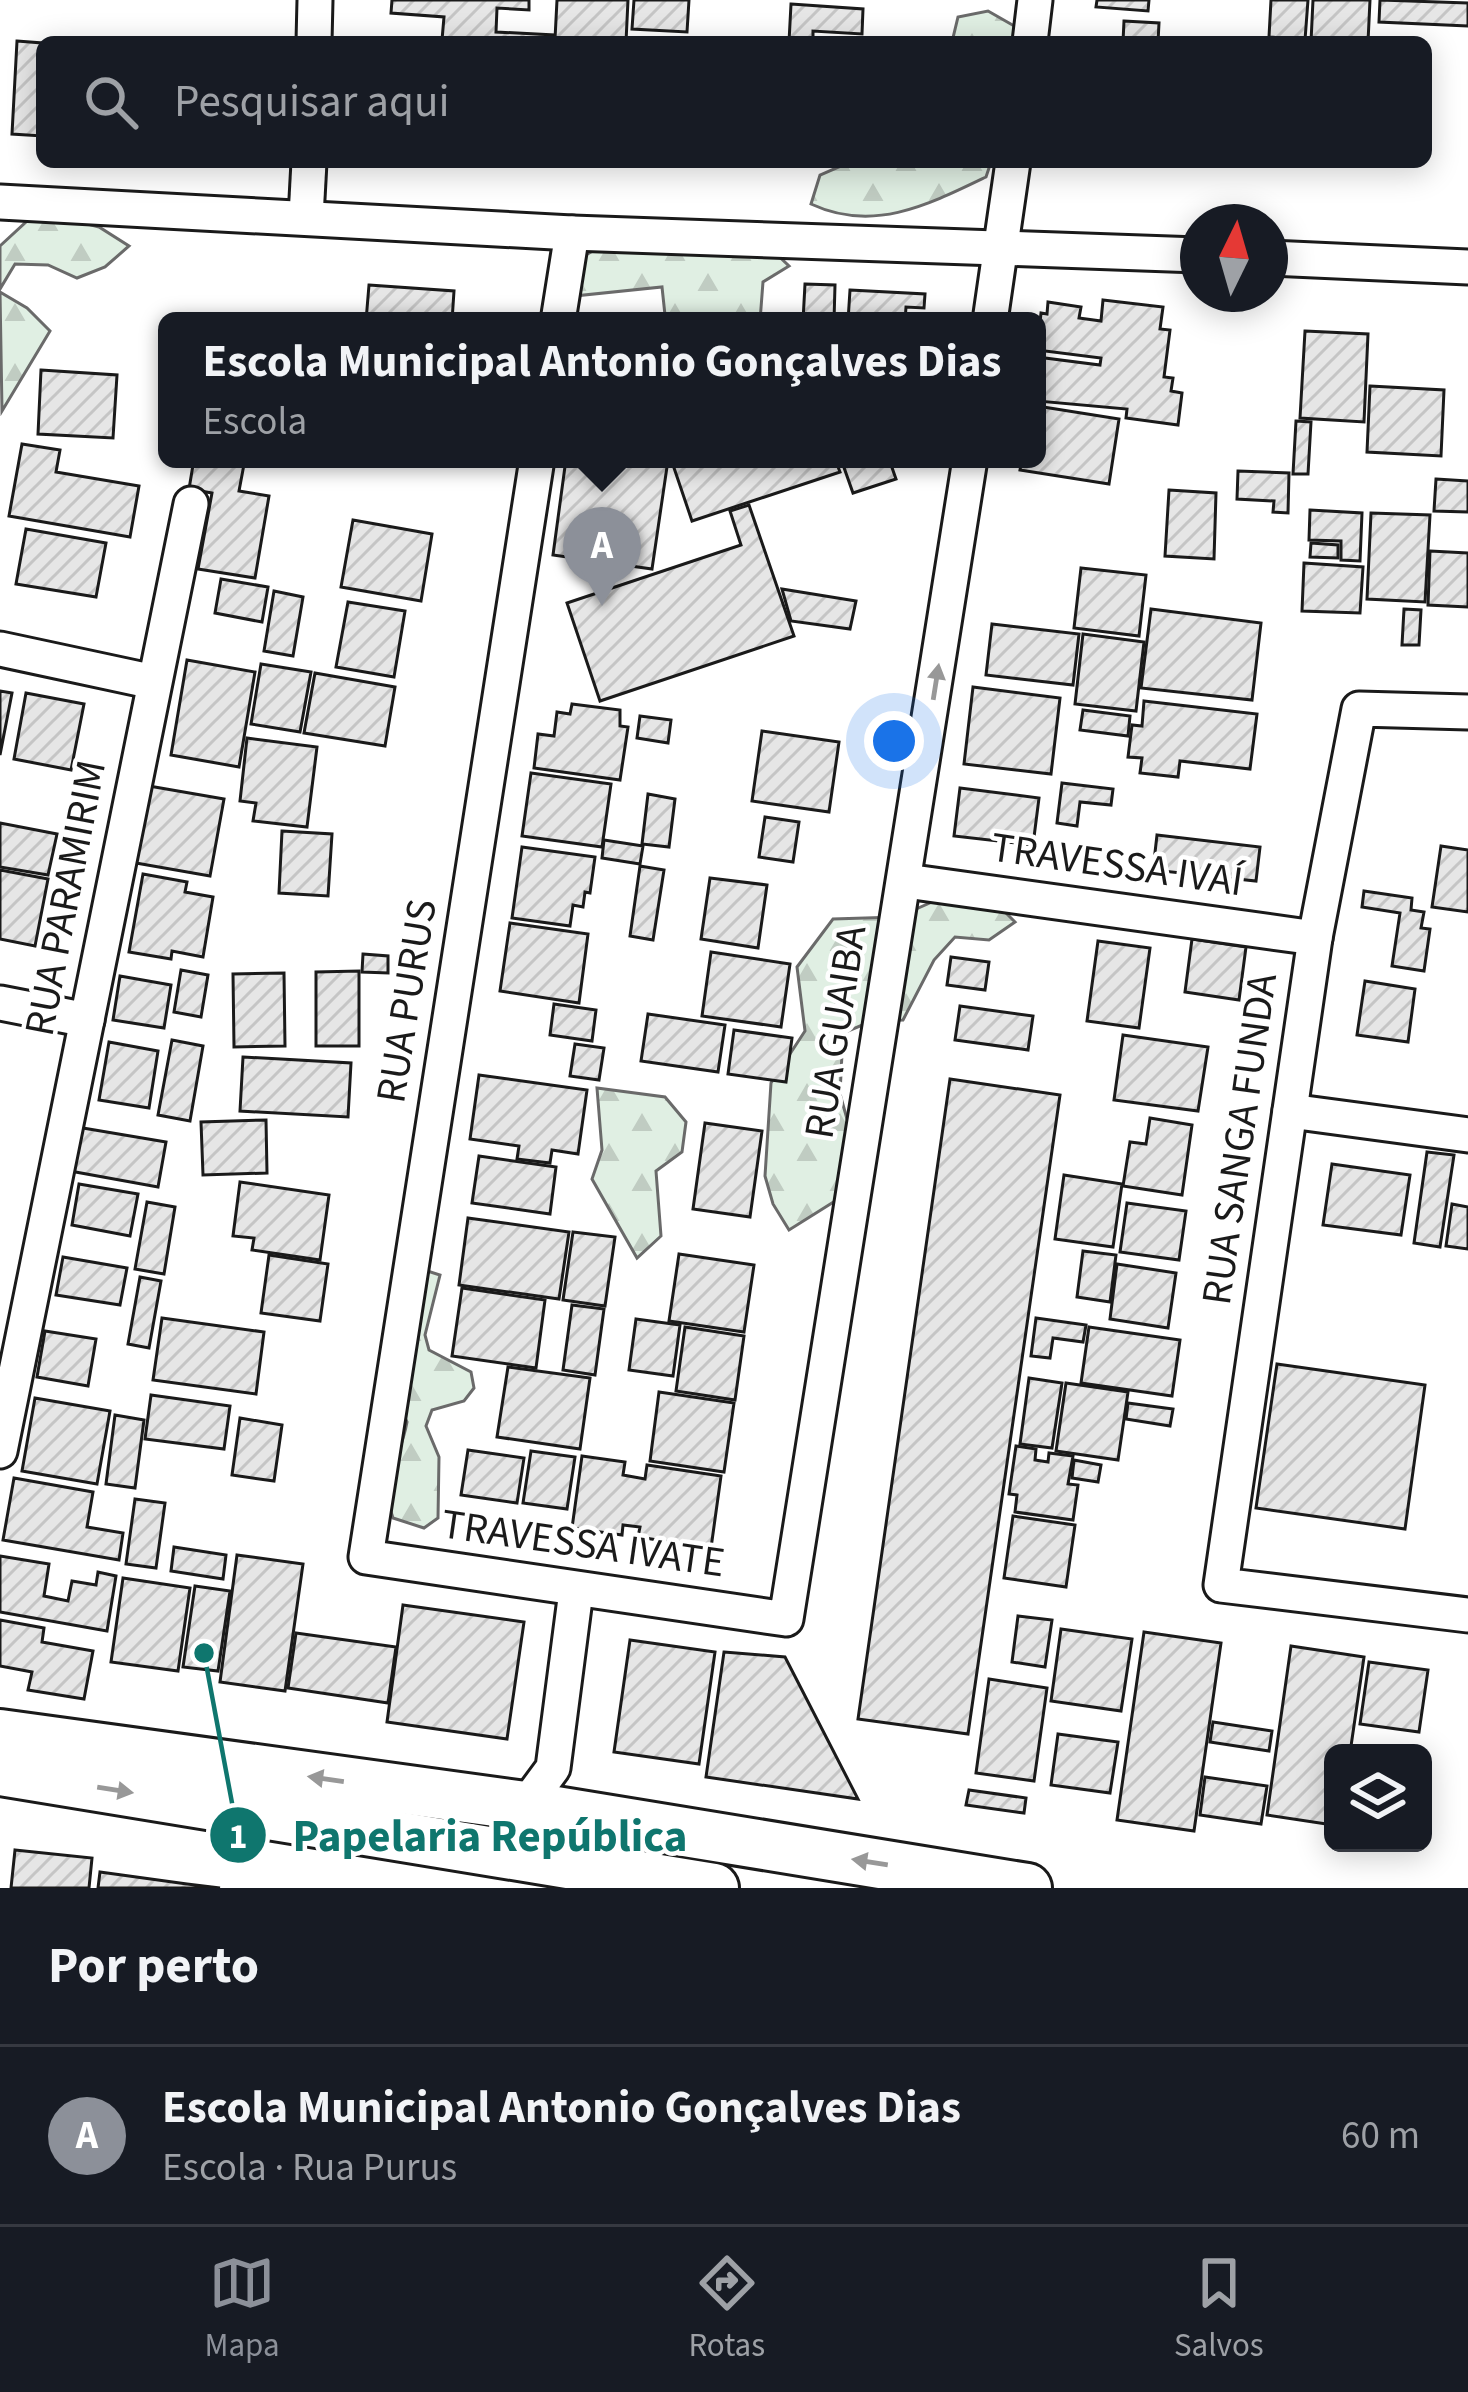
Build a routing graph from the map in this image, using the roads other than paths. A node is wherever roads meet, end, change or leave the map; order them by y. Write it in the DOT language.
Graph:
graph roads {
  1 [pos="315,0"];
  2 [pos="1035,0"];
  3 [pos="314,36"];
  4 [pos="1031,36"];
  5 [pos="308,168"];
  6 [pos="1012,168"];
  7 [pos="0,202"];
  8 [pos="306,217"];
  9 [pos="572,233"];
  10 [pos="1002,247"];
  11 [pos="1180,254"];
  12 [pos="1288,259"];
  13 [pos="1468,267"];
  14 [pos="559,312"];
  15 [pos="991,312"];
  16 [pos="535,468"];
  17 [pos="969,468"];
  18 [pos="191,504"];
  19 [pos="0,649"];
  20 [pos="154,682"];
  21 [pos="1468,712"];
  22 [pos="906,881"];
  23 [pos="1315,938"];
  24 [pos="0,1003"];
  25 [pos="87,1021"];
  26 [pos="1290,1111"];
  27 [pos="1468,1135"];
  28 [pos="10,1366"];
  29 [pos="0,1451"];
  30 [pos="366,1557"];
  31 [pos="576,1592"];
  32 [pos="1468,1615"];
  33 [pos="786,1619"];
  34 [pos="0,1734"];
  35 [pos="0,1771"];
  36 [pos="539,1787"];
  37 [pos="572,1813"];
  38 [pos="515,1872"];
  39 [pos="568,1875"];
  40 [pos="715,1888"];
  41 [pos="1027,1888"];
  1 -- 3 [label="street"];
  2 -- 4 [label="street"];
  5 -- 8 [label="street"];
  6 -- 10 [label="street"];
  7 -- 8 [label="street"];
  8 -- 9 [label="street"];
  9 -- 10 [label="street"];
  9 -- 14 [label="street"];
  10 -- 11 [label="street"];
  10 -- 15 [label="street"];
  12 -- 13 [label="street"];
  16 -- 30 [label="street, RUA PURUS"];
  22 -- 17 [label="street, RUA GUAIBA, one-way"];
  18 -- 20 [label="street, RUA PARAMIRIM"];
  19 -- 20 [label="street"];
  20 -- 25 [label="street, RUA PARAMIRIM"];
  21 -- 23 [label="street, RUA SANGA FUNDA"];
  22 -- 23 [label="street, TRAVESSA IVAÍ"];
  22 -- 33 [label="street, RUA GUAIBA"];
  23 -- 26 [label="street, RUA SANGA FUNDA"];
  24 -- 25 [label="street"];
  25 -- 28 [label="street, RUA PARAMIRIM"];
  26 -- 27 [label="street"];
  26 -- 32 [label="street, RUA SANGA FUNDA"];
  28 -- 29 [label="street, RUA PARAMIRIM"];
  30 -- 31 [label="street, TRAVESSA IVATE"];
  31 -- 33 [label="street, TRAVESSA IVATE"];
  31 -- 36 [label="street"];
  36 -- 34 [label="main road, one-way"];
  35 -- 38 [label="main road, one-way"];
  36 -- 37 [label="main road"];
  36 -- 38 [label="main road"];
  37 -- 39 [label="main road"];
  41 -- 37 [label="main road, one-way"];
  38 -- 39 [label="main road"];
  39 -- 40 [label="main road"];
}
